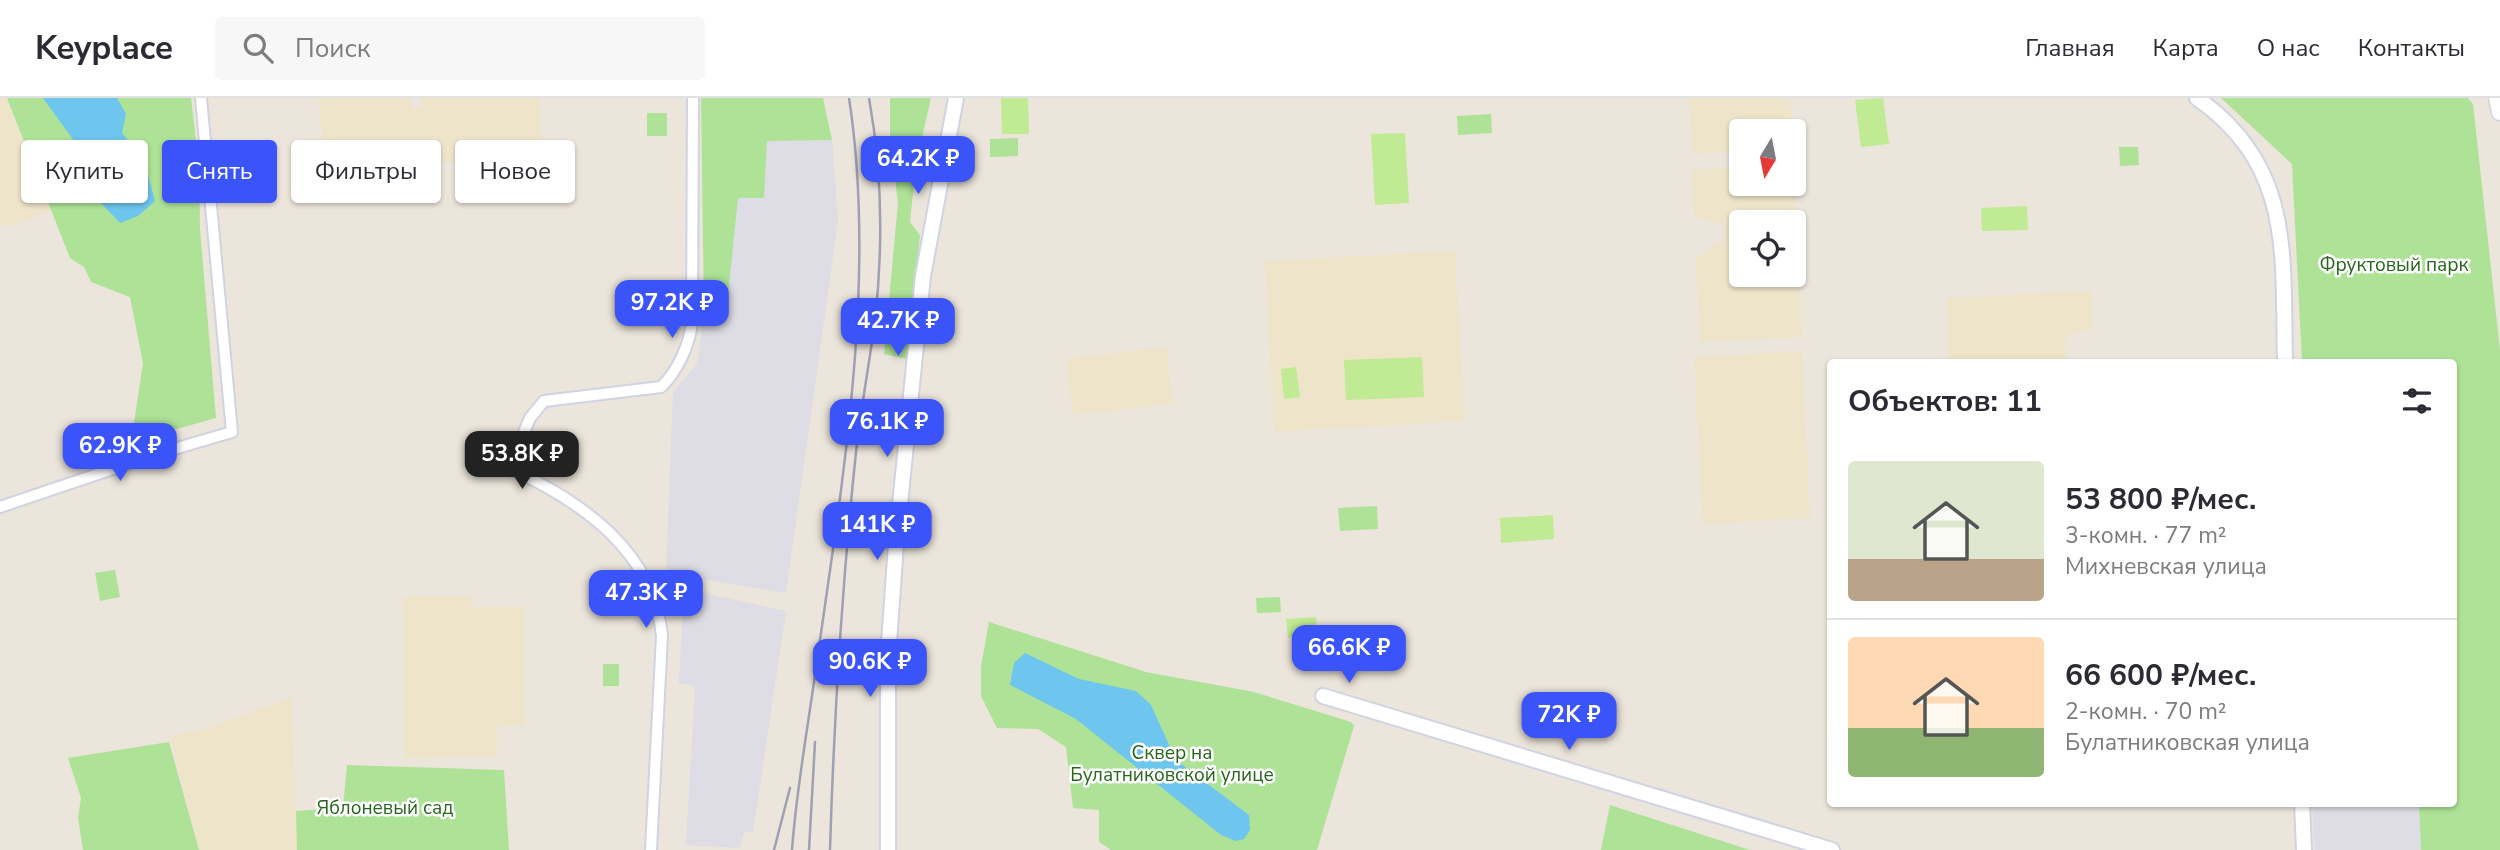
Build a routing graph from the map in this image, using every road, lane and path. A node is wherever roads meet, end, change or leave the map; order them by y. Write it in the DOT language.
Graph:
graph roads {
  1 [pos="201,98"];
  2 [pos="693,98"];
  3 [pos="956,98"];
  4 [pos="2197,98"];
  5 [pos="2497,98"];
  6 [pos="2500,112"];
  7 [pos="2286,359"];
  8 [pos="0,507"];
  9 [pos="1323,695"];
  10 [pos="2302,807"];
  11 [pos="1805,846"];
  12 [pos="651,850"];
  13 [pos="888,850"];
  14 [pos="1832,850"];
  15 [pos="2304,850"];
  1 -- 8 [label="street"];
  2 -- 12 [label="street"];
  3 -- 13 [label="street"];
  4 -- 7 [label="street"];
  5 -- 6 [label="main road"];
  9 -- 11 [label="street"];
  10 -- 15 [label="street"];
  11 -- 14 [label="street"];
}
